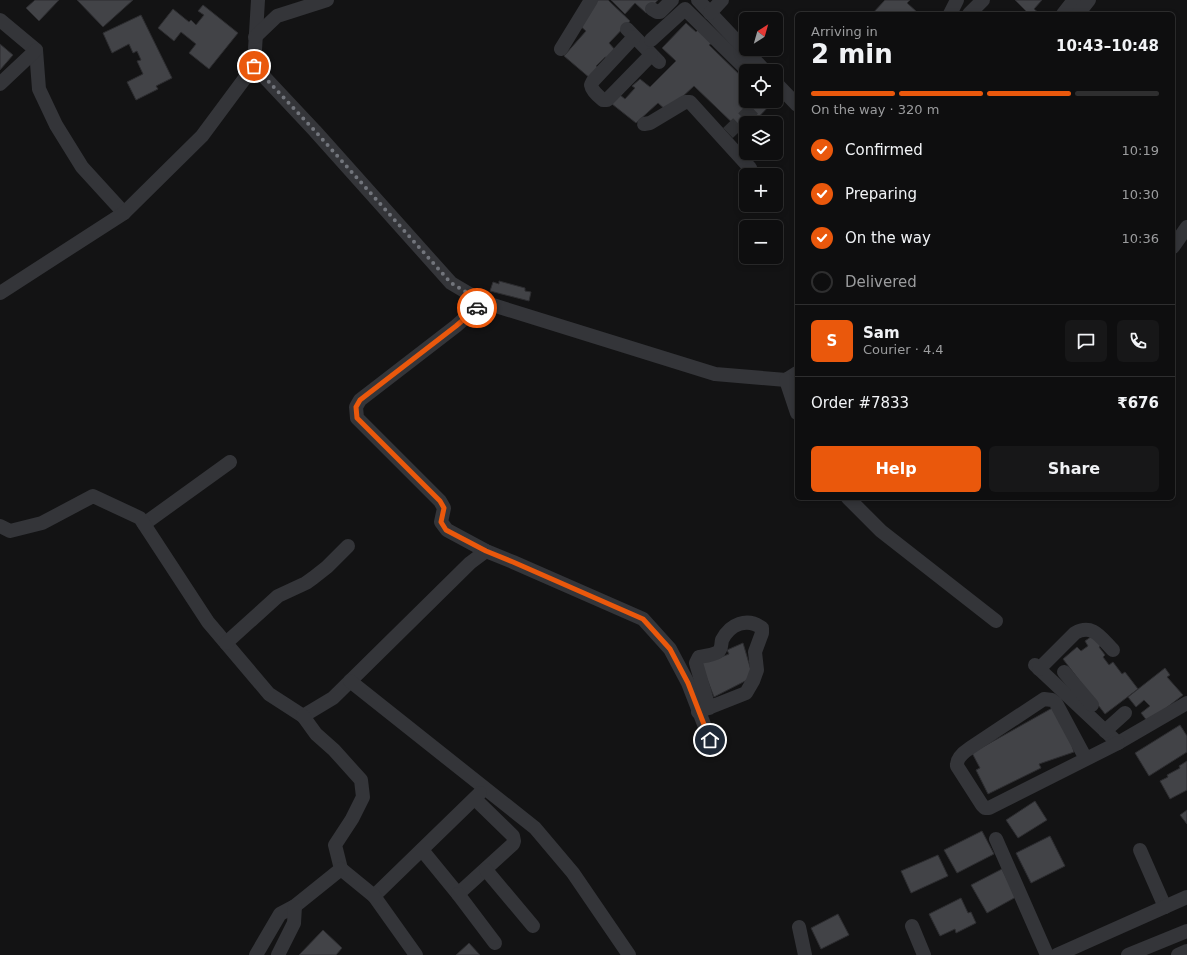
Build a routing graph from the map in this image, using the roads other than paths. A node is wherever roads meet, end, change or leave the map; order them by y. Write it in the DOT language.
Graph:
graph roads {
  1 [pos="258,0"];
  2 [pos="327,0"];
  3 [pos="591,0"];
  4 [pos="672,0"];
  5 [pos="722,0"];
  6 [pos="958,0"];
  7 [pos="983,0"];
  8 [pos="1083,1"];
  9 [pos="691,2"];
  10 [pos="652,9"];
  11 [pos="951,12"];
  12 [pos="971,12"];
  13 [pos="1065,12"];
  14 [pos="1079,12"];
  15 [pos="710,13"];
  16 [pos="0,20"];
  17 [pos="255,37"];
  18 [pos="638,40"];
  19 [pos="561,49"];
  20 [pos="36,50"];
  21 [pos="742,64"];
  22 [pos="758,64"];
  23 [pos="254,66"];
  24 [pos="0,84"];
  25 [pos="783,90"];
  26 [pos="795,103"];
  27 [pos="644,124"];
  28 [pos="750,168"];
  29 [pos="124,213"];
  30 [pos="1187,227"];
  31 [pos="1175,244"];
  32 [pos="0,293"];
  33 [pos="483,302"];
  34 [pos="791,377"];
  35 [pos="795,401"];
  36 [pos="230,462"];
  37 [pos="850,500"];
  38 [pos="144,524"];
  39 [pos="0,526"];
  40 [pos="348,546"];
  41 [pos="486,551"];
  42 [pos="996,621"];
  43 [pos="226,643"];
  44 [pos="1113,650"];
  45 [pos="1064,672"];
  46 [pos="350,681"];
  47 [pos="1077,697"];
  48 [pos="1187,703"];
  49 [pos="1092,705"];
  50 [pos="704,710"];
  51 [pos="1125,713"];
  52 [pos="303,716"];
  53 [pos="1105,731"];
  54 [pos="710,740"];
  55 [pos="1118,743"];
  56 [pos="1086,759"];
  57 [pos="485,789"];
  58 [pos="475,799"];
  59 [pos="996,839"];
  60 [pos="422,850"];
  61 [pos="1140,850"];
  62 [pos="341,869"];
  63 [pos="486,870"];
  64 [pos="458,894"];
  65 [pos="374,896"];
  66 [pos="1187,897"];
  67 [pos="295,906"];
  68 [pos="1165,907"];
  69 [pos="533,926"];
  70 [pos="799,926"];
  71 [pos="912,926"];
  72 [pos="1187,931"];
  73 [pos="264,941"];
  74 [pos="495,943"];
  75 [pos="1187,951"];
  76 [pos="279,954"];
  77 [pos="256,955"];
  78 [pos="416,955"];
  79 [pos="629,955"];
  80 [pos="805,955"];
  81 [pos="924,955"];
  82 [pos="1047,955"];
  83 [pos="1057,955"];
  84 [pos="1128,955"];
  85 [pos="1178,955"];
  1 -- 17 [label="street"];
  2 -- 17 [label="street"];
  3 -- 19 [label="street"];
  4 -- 10 [label="street"];
  5 -- 15 [label="street"];
  6 -- 11 [label="street"];
  7 -- 12 [label="street"];
  8 -- 13 [label="street"];
  8 -- 14 [label="street"];
  9 -- 15 [label="street"];
  9 -- 18 [label="street"];
  9 -- 21 [label="street"];
  15 -- 22 [label="street"];
  16 -- 20 [label="street"];
  17 -- 23 [label="street"];
  18 -- 18 [label="street"];
  20 -- 24 [label="street"];
  20 -- 29 [label="street"];
  23 -- 29 [label="street"];
  23 -- 33 [label="street"];
  25 -- 26 [label="street"];
  27 -- 28 [label="street"];
  29 -- 32 [label="street"];
  30 -- 31 [label="street"];
  33 -- 34 [label="street"];
  33 -- 41 [label="street"];
  34 -- 35 [label="street"];
  36 -- 38 [label="street"];
  37 -- 42 [label="street"];
  38 -- 39 [label="street"];
  38 -- 43 [label="street"];
  40 -- 43 [label="street"];
  41 -- 46 [label="street"];
  41 -- 50 [label="street"];
  43 -- 52 [label="street"];
  44 -- 47 [label="street"];
  45 -- 47 [label="street"];
  46 -- 52 [label="street"];
  46 -- 57 [label="street"];
  47 -- 49 [label="street"];
  47 -- 53 [label="street"];
  48 -- 55 [label="street"];
  50 -- 50 [label="street"];
  50 -- 54 [label="street"];
  51 -- 53 [label="street"];
  52 -- 62 [label="street"];
  53 -- 55 [label="street"];
  55 -- 56 [label="street"];
  56 -- 56 [label="street"];
  57 -- 58 [label="street"];
  57 -- 79 [label="street"];
  58 -- 60 [label="street"];
  58 -- 63 [label="street"];
  59 -- 82 [label="street"];
  60 -- 64 [label="street"];
  60 -- 65 [label="street"];
  61 -- 68 [label="street"];
  62 -- 65 [label="street"];
  62 -- 67 [label="street"];
  63 -- 64 [label="street"];
  63 -- 69 [label="street"];
  64 -- 74 [label="street"];
  65 -- 78 [label="street"];
  66 -- 68 [label="street"];
  67 -- 73 [label="street"];
  67 -- 76 [label="street"];
  68 -- 83 [label="street"];
  70 -- 80 [label="street"];
  71 -- 81 [label="street"];
  72 -- 84 [label="street"];
  73 -- 76 [label="street"];
  73 -- 77 [label="street"];
  75 -- 85 [label="street"];
}
